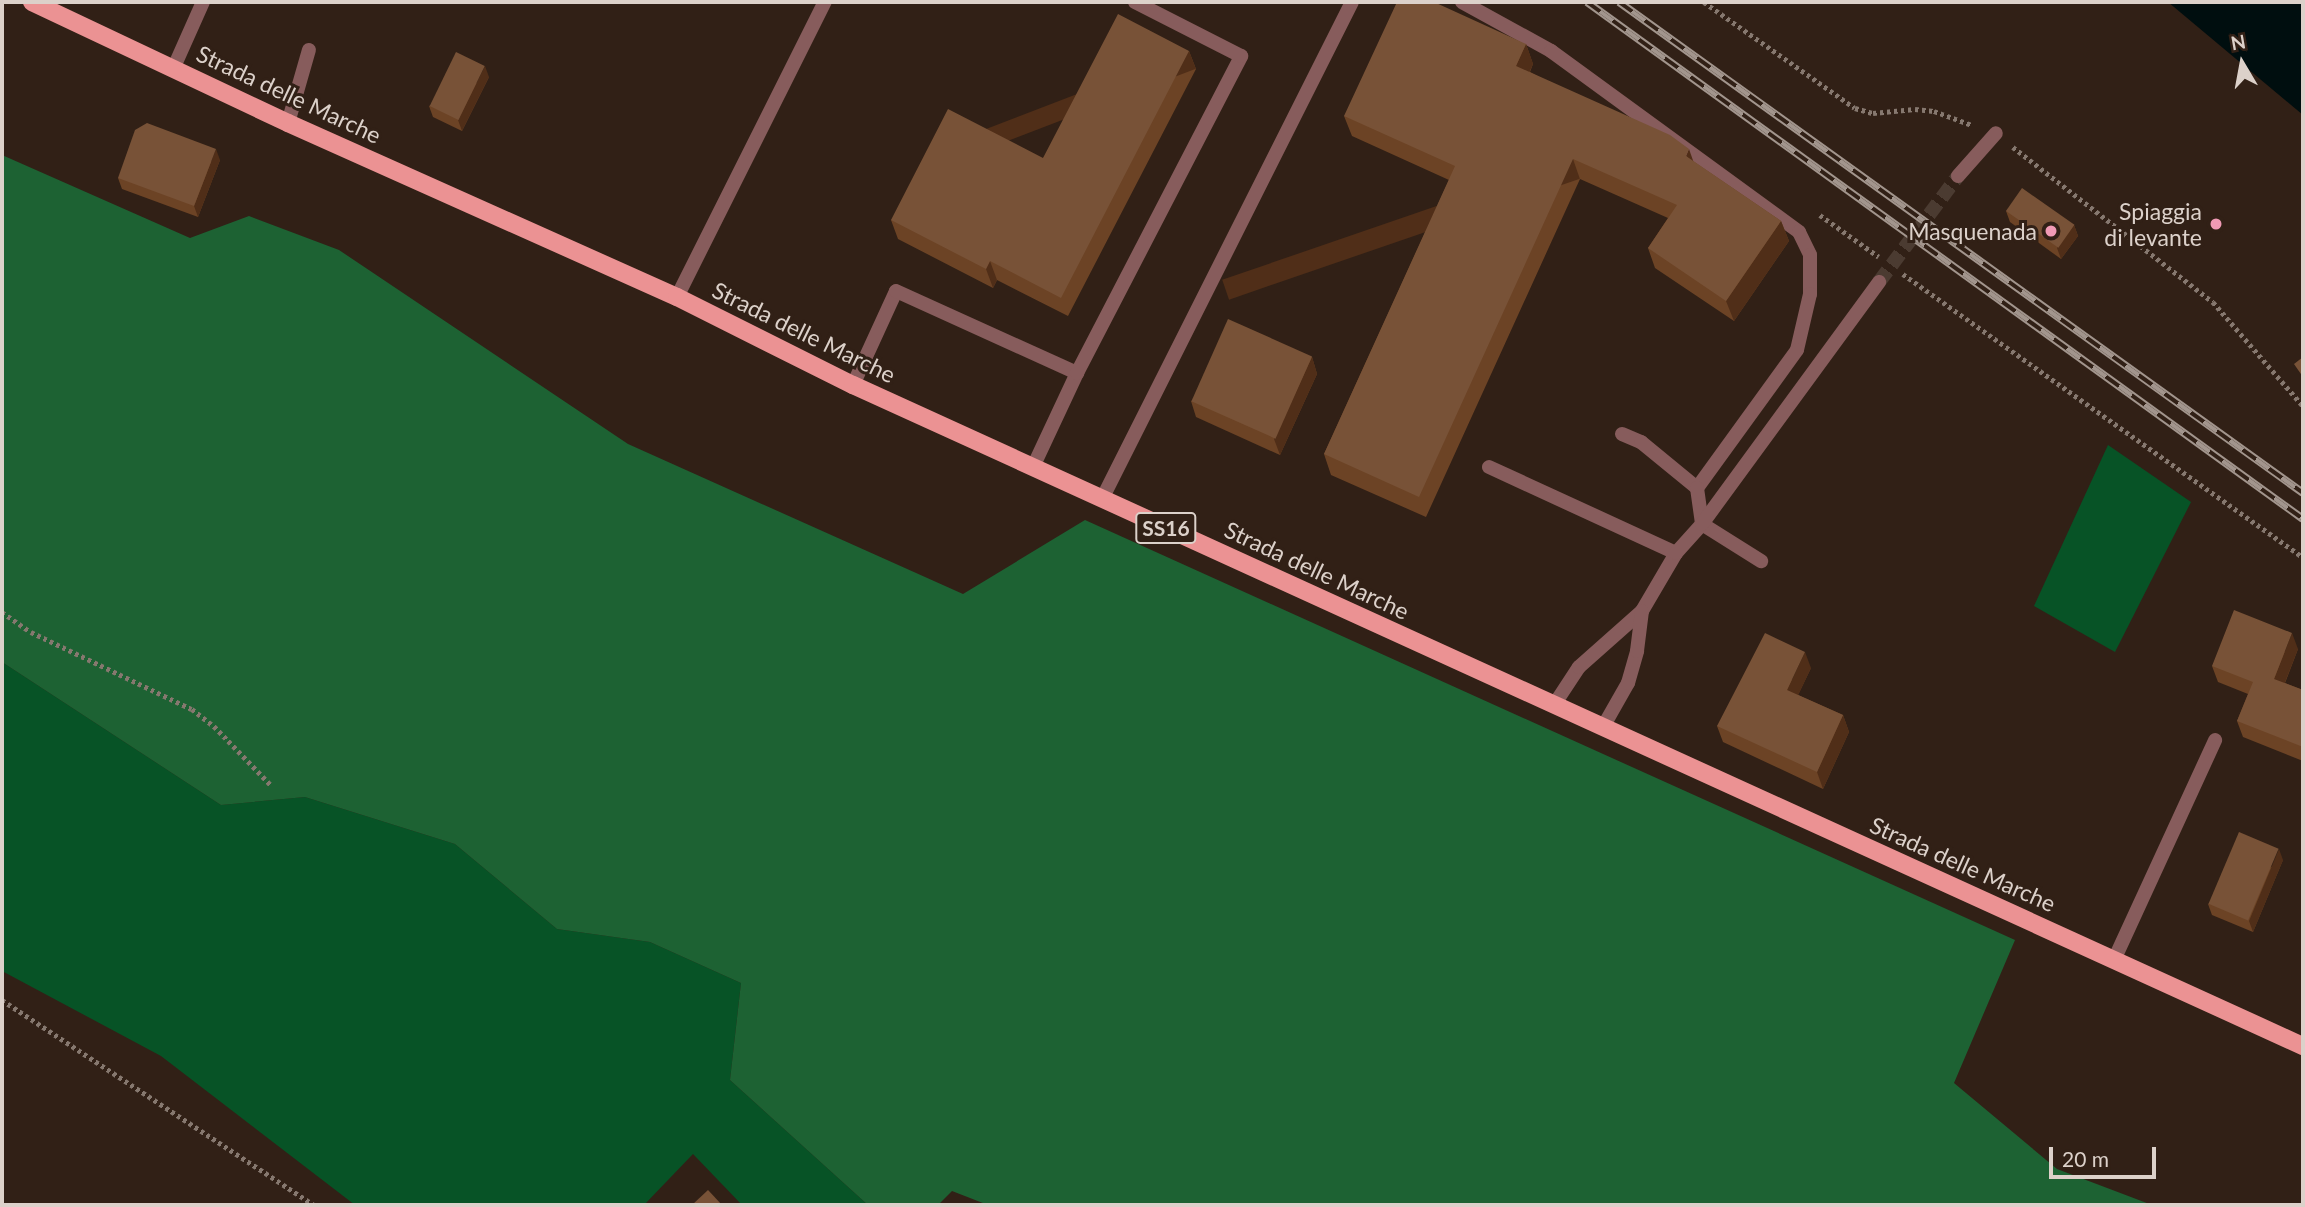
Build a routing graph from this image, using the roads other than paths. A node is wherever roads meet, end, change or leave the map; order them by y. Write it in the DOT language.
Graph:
graph roads {
  1 [pos="32,2"];
  2 [pos="203,2"];
  3 [pos="825,2"];
  4 [pos="1135,2"];
  5 [pos="1352,2"];
  6 [pos="1462,2"];
  7 [pos="309,50"];
  8 [pos="174,67"];
  9 [pos="288,122"];
  10 [pos="1996,133"];
  11 [pos="1958,176"];
  12 [pos="1879,282"];
  13 [pos="677,297"];
  14 [pos="1076,373"];
  15 [pos="853,385"];
  16 [pos="1622,434"];
  17 [pos="1033,467"];
  18 [pos="1489,467"];
  19 [pos="1697,488"];
  20 [pos="1102,499"];
  21 [pos="1702,524"];
  22 [pos="1676,553"];
  23 [pos="1761,561"];
  24 [pos="1642,611"];
  25 [pos="1554,705"];
  26 [pos="1603,727"];
  27 [pos="2215,740"];
  28 [pos="2114,960"];
  29 [pos="2303,1046"];
  1 -- 8 [label="main road, Strada delle Marche / SS16"];
  2 -- 8 [label="street"];
  3 -- 13 [label="street"];
  4 -- 14 [label="street"];
  5 -- 20 [label="street"];
  6 -- 19 [label="street"];
  7 -- 9 [label="street"];
  8 -- 9 [label="main road, Strada delle Marche / SS16"];
  9 -- 13 [label="main road, Strada delle Marche / SS16"];
  10 -- 11 [label="street"];
  12 -- 21 [label="street"];
  13 -- 15 [label="main road, Strada delle Marche / SS16"];
  14 -- 15 [label="street"];
  14 -- 17 [label="street"];
  15 -- 17 [label="main road, Strada delle Marche / SS16"];
  16 -- 19 [label="street"];
  17 -- 20 [label="main road, Strada delle Marche / SS16"];
  18 -- 22 [label="street"];
  19 -- 21 [label="street"];
  20 -- 25 [label="main road, Strada delle Marche / SS16"];
  21 -- 22 [label="street"];
  21 -- 23 [label="street"];
  22 -- 24 [label="street"];
  24 -- 25 [label="street"];
  24 -- 26 [label="street"];
  25 -- 26 [label="main road, Strada delle Marche / SS16"];
  26 -- 28 [label="main road, Strada delle Marche / SS16"];
  27 -- 28 [label="street"];
  28 -- 29 [label="main road, Strada delle Marche / SS16"];
}
